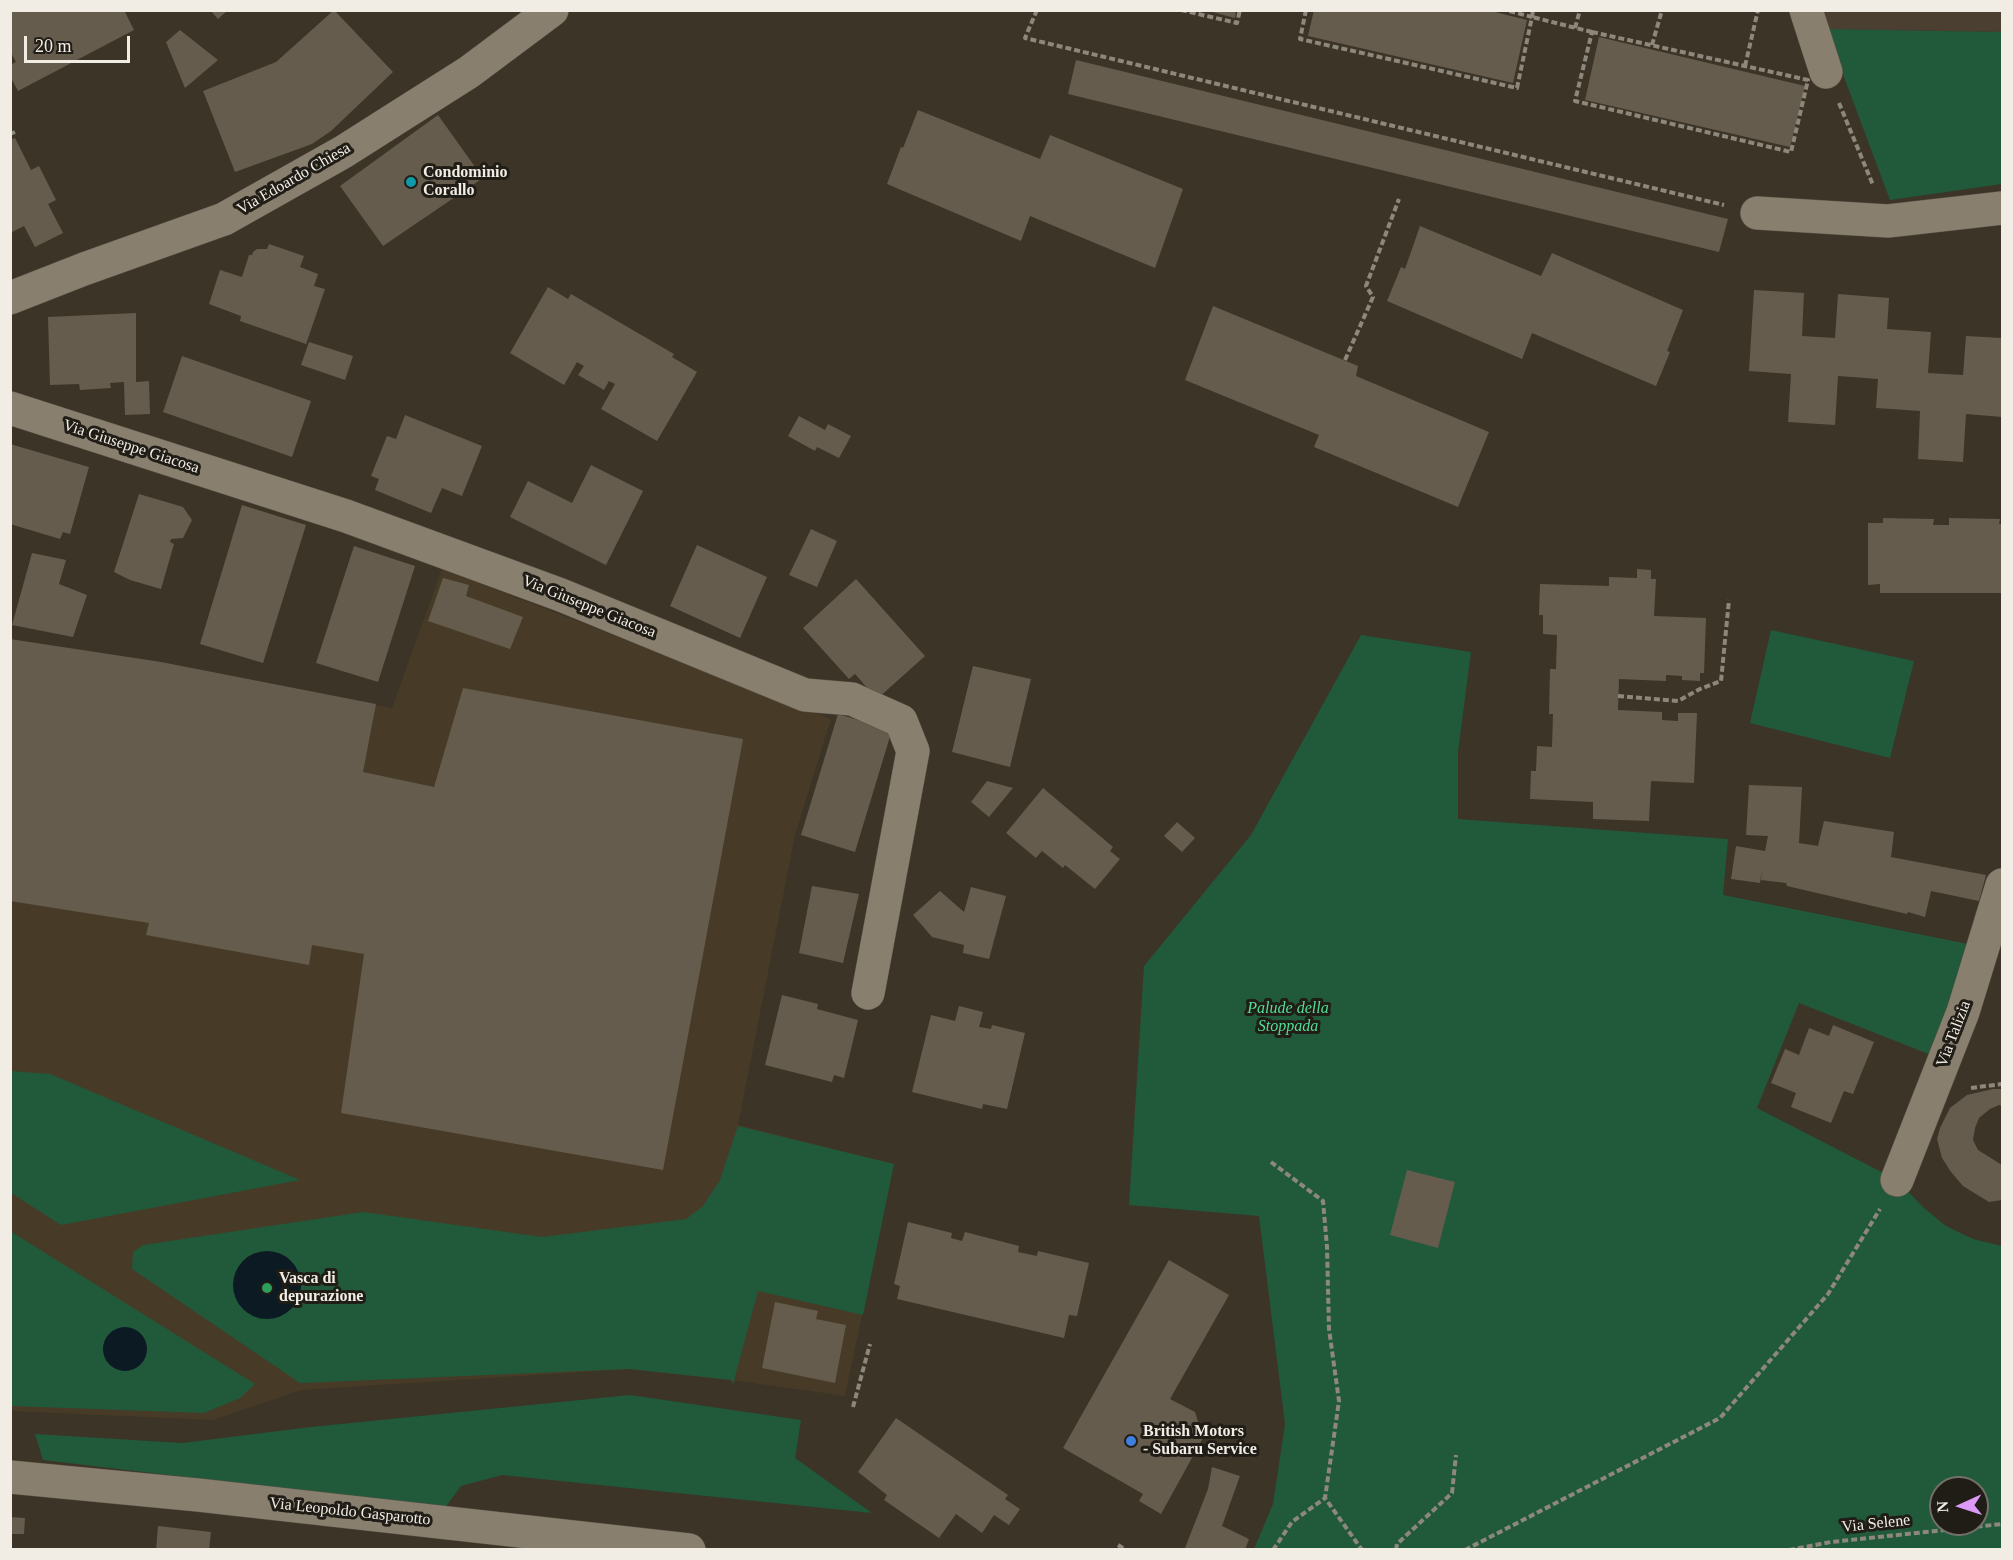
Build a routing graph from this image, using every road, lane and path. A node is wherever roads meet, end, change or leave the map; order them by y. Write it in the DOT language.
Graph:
graph roads {
  1 [pos="552,10"];
  2 [pos="1037,10"];
  3 [pos="1181,10"];
  4 [pos="1240,10"];
  5 [pos="1306,10"];
  6 [pos="1505,10"];
  7 [pos="1533,10"];
  8 [pos="1580,10"];
  9 [pos="1662,10"];
  10 [pos="1758,10"];
  11 [pos="1806,10"];
  12 [pos="1532,17"];
  13 [pos="1575,28"];
  14 [pos="1592,32"];
  15 [pos="1652,45"];
  16 [pos="1745,66"];
  17 [pos="1826,72"];
  18 [pos="1399,199"];
  19 [pos="2002,208"];
  20 [pos="1757,213"];
  21 [pos="1888,221"];
  22 [pos="10,298"];
  23 [pos="1345,360"];
  24 [pos="10,408"];
  25 [pos="1729,600"];
  26 [pos="1618,696"];
  27 [pos="2002,885"];
  28 [pos="868,993"];
  29 [pos="1271,1162"];
  30 [pos="1897,1180"];
  31 [pos="870,1344"];
  32 [pos="853,1407"];
  33 [pos="1455,1455"];
  34 [pos="10,1477"];
  35 [pos="1324,1498"];
  36 [pos="2002,1524"];
  37 [pos="1118,1545"];
  38 [pos="689,1550"];
  39 [pos="1126,1550"];
  40 [pos="1273,1550"];
  41 [pos="1362,1550"];
  42 [pos="1396,1550"];
  43 [pos="1465,1550"];
  44 [pos="1789,1550"];
  1 -- 22 [label="street, Via Edoardo Chiesa"];
  2 -- 20 [label="path"];
  3 -- 4 [label="path"];
  5 -- 12 [label="path"];
  6 -- 12 [label="path"];
  7 -- 12 [label="path"];
  8 -- 13 [label="path"];
  9 -- 15 [label="path"];
  10 -- 16 [label="path"];
  11 -- 17 [label="street"];
  12 -- 13 [label="path"];
  13 -- 14 [label="path"];
  14 -- 15 [label="path"];
  14 -- 16 [label="path"];
  15 -- 16 [label="path"];
  17 -- 21 [label="path"];
  18 -- 23 [label="path"];
  19 -- 21 [label="street"];
  20 -- 21 [label="street"];
  24 -- 28 [label="street, Via Giuseppe Giacosa"];
  25 -- 26 [label="path"];
  27 -- 30 [label="street, Via Talizia"];
  29 -- 35 [label="path"];
  30 -- 43 [label="path"];
  31 -- 32 [label="path"];
  33 -- 42 [label="path"];
  34 -- 38 [label="street, Via Leopoldo Gasparotto"];
  35 -- 40 [label="path"];
  35 -- 41 [label="path"];
  36 -- 44 [label="path, Via Selene"];
  37 -- 39 [label="path"];
}
